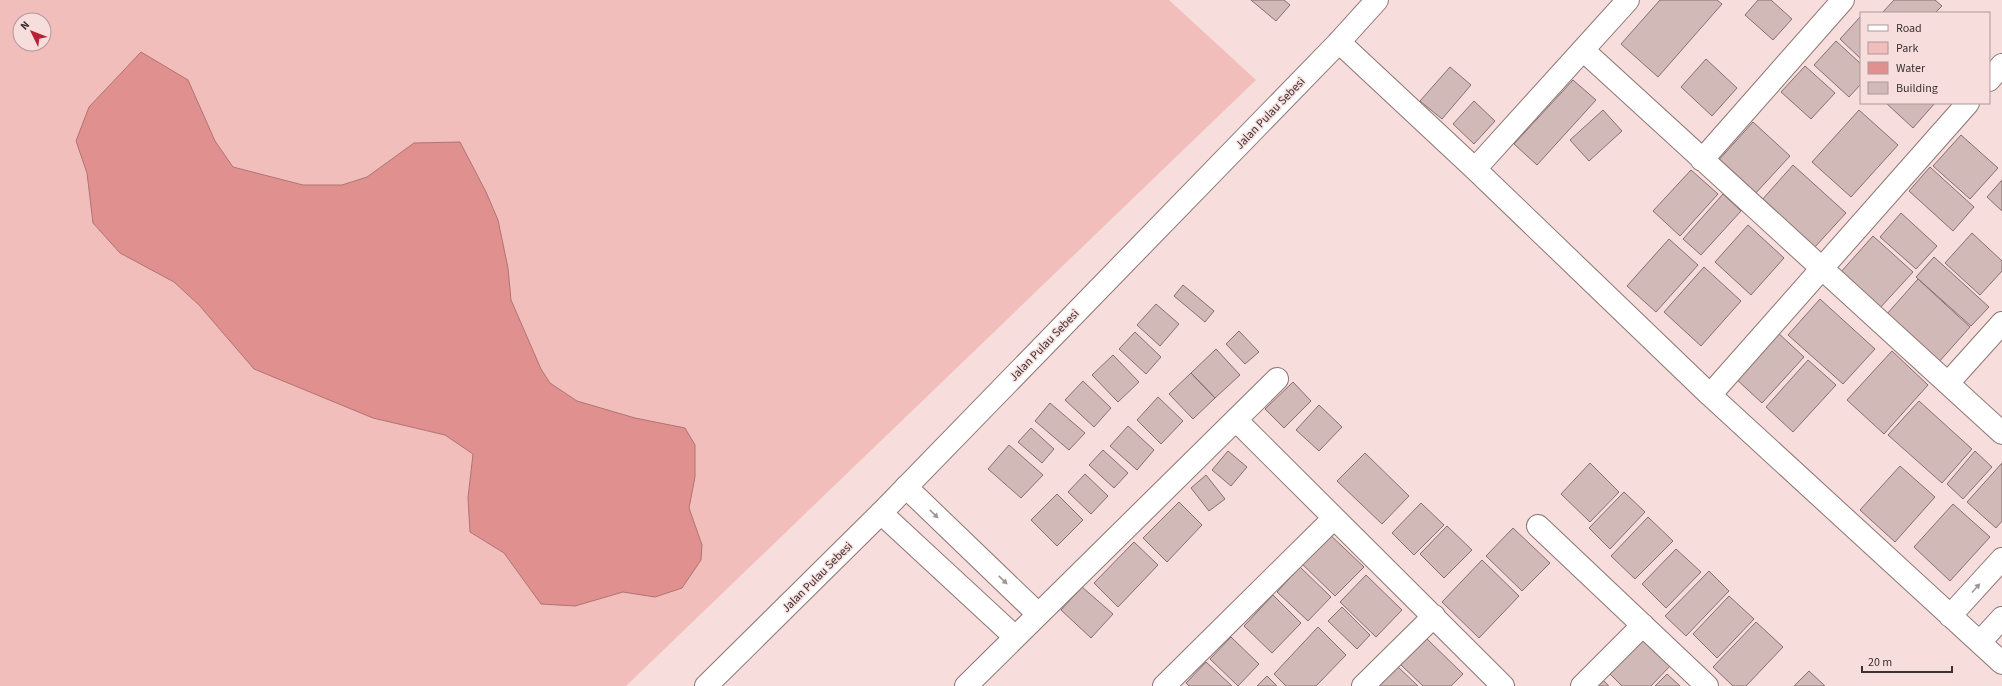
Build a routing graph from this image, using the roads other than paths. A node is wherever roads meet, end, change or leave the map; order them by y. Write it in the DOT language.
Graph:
graph roads {
  1 [pos="1377,0"];
  2 [pos="1628,0"];
  3 [pos="1843,0"];
  4 [pos="1339,42"];
  5 [pos="1583,50"];
  6 [pos="2002,65"];
  7 [pos="1990,79"];
  8 [pos="1967,104"];
  9 [pos="1702,160"];
  10 [pos="1475,169"];
  11 [pos="1822,268"];
  12 [pos="2002,323"];
  13 [pos="1277,379"];
  14 [pos="1949,382"];
  15 [pos="1710,395"];
  16 [pos="1236,420"];
  17 [pos="2002,433"];
  18 [pos="906,487"];
  19 [pos="881,513"];
  20 [pos="1334,518"];
  21 [pos="1538,526"];
  22 [pos="2002,559"];
  23 [pos="1038,614"];
  24 [pos="1434,616"];
  25 [pos="1950,616"];
  26 [pos="2002,618"];
  27 [pos="1643,625"];
  28 [pos="1015,637"];
  29 [pos="1980,642"];
  30 [pos="2002,663"];
  31 [pos="706,686"];
  32 [pos="966,686"];
  33 [pos="1164,686"];
  34 [pos="1363,686"];
  35 [pos="1503,686"];
  36 [pos="1582,686"];
  37 [pos="1707,686"];
  1 -- 4 [label="street, Jalan Pulau Sebesi"];
  2 -- 5 [label="street"];
  3 -- 9 [label="street"];
  4 -- 10 [label="street"];
  4 -- 18 [label="street, Jalan Pulau Sebesi"];
  5 -- 9 [label="street"];
  5 -- 10 [label="street"];
  6 -- 7 [label="street"];
  8 -- 11 [label="street"];
  9 -- 11 [label="street"];
  10 -- 15 [label="street"];
  11 -- 14 [label="street"];
  11 -- 15 [label="street"];
  12 -- 14 [label="street"];
  13 -- 16 [label="street"];
  14 -- 17 [label="street"];
  15 -- 25 [label="street"];
  16 -- 20 [label="street"];
  16 -- 23 [label="street"];
  18 -- 19 [label="street, Jalan Pulau Sebesi"];
  18 -- 23 [label="street, one-way"];
  19 -- 28 [label="street"];
  19 -- 31 [label="street, Jalan Pulau Sebesi"];
  20 -- 24 [label="street"];
  20 -- 33 [label="street"];
  21 -- 27 [label="street"];
  25 -- 22 [label="street, one-way"];
  23 -- 28 [label="street"];
  24 -- 34 [label="street"];
  24 -- 35 [label="street"];
  25 -- 29 [label="street"];
  26 -- 29 [label="street"];
  27 -- 36 [label="street"];
  27 -- 37 [label="street"];
  28 -- 32 [label="street"];
  29 -- 30 [label="street"];
}
